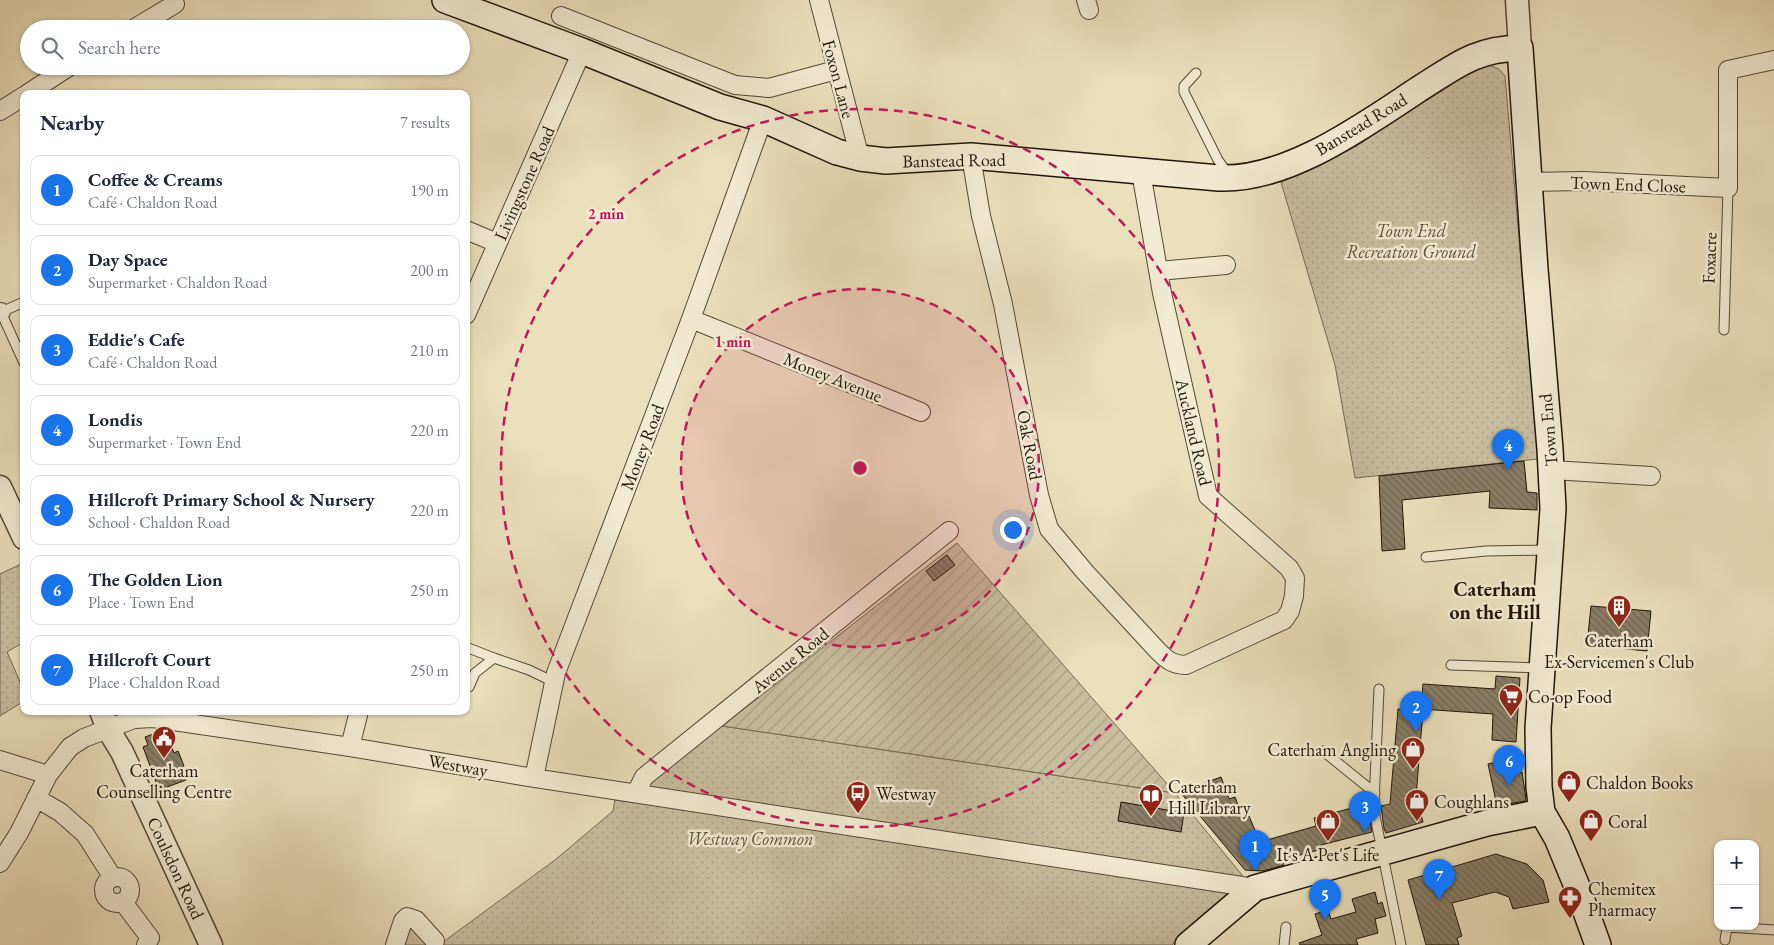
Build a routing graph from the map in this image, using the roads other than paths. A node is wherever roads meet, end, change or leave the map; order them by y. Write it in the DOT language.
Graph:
graph roads {
  1 [pos="445,0"];
  2 [pos="819,0"];
  3 [pos="1517,0"];
  4 [pos="175,4"];
  5 [pos="472,4"];
  6 [pos="561,16"];
  7 [pos="148,20"];
  8 [pos="1520,48"];
  9 [pos="582,51"];
  10 [pos="1774,60"];
  11 [pos="836,70"];
  12 [pos="1196,73"];
  13 [pos="56,75"];
  14 [pos="33,90"];
  15 [pos="20,98"];
  16 [pos="0,111"];
  17 [pos="763,119"];
  18 [pos="971,156"];
  19 [pos="860,158"];
  20 [pos="1141,172"];
  21 [pos="1231,178"];
  22 [pos="1528,182"];
  23 [pos="1728,188"];
  24 [pos="470,232"];
  25 [pos="497,243"];
  26 [pos="1226,265"];
  27 [pos="1158,271"];
  28 [pos="20,304"];
  29 [pos="470,306"];
  30 [pos="1,312"];
  31 [pos="691,319"];
  32 [pos="1724,330"];
  33 [pos="20,354"];
  34 [pos="921,412"];
  35 [pos="1552,470"];
  36 [pos="1651,476"];
  37 [pos="0,487"];
  38 [pos="19,512"];
  39 [pos="949,531"];
  40 [pos="1550,550"];
  41 [pos="1426,557"];
  42 [pos="470,649"];
  43 [pos="494,658"];
  44 [pos="1198,660"];
  45 [pos="1451,665"];
  46 [pos="1542,668"];
  47 [pos="554,682"];
  48 [pos="470,685"];
  49 [pos="1379,689"];
  50 [pos="358,715"];
  51 [pos="202,718"];
  52 [pos="104,720"];
  53 [pos="350,747"];
  54 [pos="1323,751"];
  55 [pos="0,760"];
  56 [pos="48,775"];
  57 [pos="534,778"];
  58 [pos="636,793"];
  59 [pos="1375,793"];
  60 [pos="36,798"];
  61 [pos="1542,812"];
  62 [pos="1383,851"];
  63 [pos="0,863"];
  64 [pos="1255,888"];
  65 [pos="1286,927"];
  66 [pos="1774,930"];
  67 [pos="1725,940"];
  68 [pos="435,941"];
  69 [pos="150,943"];
  70 [pos="211,945"];
  71 [pos="395,945"];
  72 [pos="1188,945"];
  73 [pos="1284,945"];
  74 [pos="1401,945"];
  75 [pos="1598,945"];
  1 -- 5 [label="main road, Banstead Road"];
  2 -- 11 [label="street, Foxon Lane"];
  3 -- 8 [label="street"];
  4 -- 7 [label="street"];
  5 -- 9 [label="main road, Banstead Road"];
  6 -- 11 [label="street"];
  8 -- 21 [label="main road, Banstead Road"];
  8 -- 22 [label="main road, Town End"];
  9 -- 17 [label="main road, Banstead Road"];
  9 -- 25 [label="street, Livingstone Road"];
  10 -- 23 [label="street"];
  11 -- 19 [label="street, Foxon Lane"];
  12 -- 21 [label="lane"];
  13 -- 14 [label="street"];
  15 -- 16 [label="street"];
  17 -- 19 [label="main road, Banstead Road"];
  17 -- 31 [label="street, Money Road"];
  18 -- 19 [label="main road, Banstead Road"];
  18 -- 20 [label="main road, Banstead Road"];
  18 -- 44 [label="street, Oak Road"];
  20 -- 21 [label="main road, Banstead Road"];
  20 -- 27 [label="street, Auckland Road"];
  22 -- 23 [label="street, Town End Close"];
  22 -- 35 [label="main road, Town End"];
  23 -- 32 [label="lane, Foxacre"];
  24 -- 25 [label="street"];
  25 -- 29 [label="street, Livingstone Road"];
  26 -- 27 [label="street"];
  27 -- 44 [label="street, Auckland Road"];
  28 -- 30 [label="lane"];
  30 -- 33 [label="lane"];
  31 -- 34 [label="street, Money Avenue"];
  31 -- 47 [label="street, Money Road"];
  35 -- 36 [label="street"];
  35 -- 40 [label="main road, Town End"];
  37 -- 38 [label="street"];
  39 -- 58 [label="street, Avenue Road"];
  40 -- 41 [label="lane"];
  40 -- 46 [label="main road, Town End"];
  42 -- 43 [label="lane"];
  43 -- 47 [label="lane"];
  43 -- 48 [label="lane"];
  45 -- 46 [label="lane"];
  46 -- 61 [label="main road, Town End"];
  47 -- 57 [label="street, Money Road"];
  49 -- 59 [label="lane"];
  50 -- 53 [label="street"];
  51 -- 52 [label="street, Westway"];
  51 -- 53 [label="street, Westway"];
  52 -- 56 [label="street, Westway"];
  52 -- 70 [label="street, Coulsdon Road"];
  53 -- 57 [label="street, Westway"];
  54 -- 59 [label="lane"];
  55 -- 56 [label="street"];
  56 -- 60 [label="street, Westway"];
  57 -- 58 [label="street, Westway"];
  58 -- 64 [label="street, Westway"];
  59 -- 62 [label="lane"];
  60 -- 63 [label="street, Westway"];
  60 -- 69 [label="street"];
  61 -- 62 [label="main road"];
  61 -- 75 [label="main road"];
  62 -- 64 [label="main road"];
  62 -- 74 [label="lane"];
  64 -- 72 [label="main road"];
  65 -- 73 [label="lane"];
  66 -- 67 [label="lane"];
  68 -- 71 [label="street"];
}
